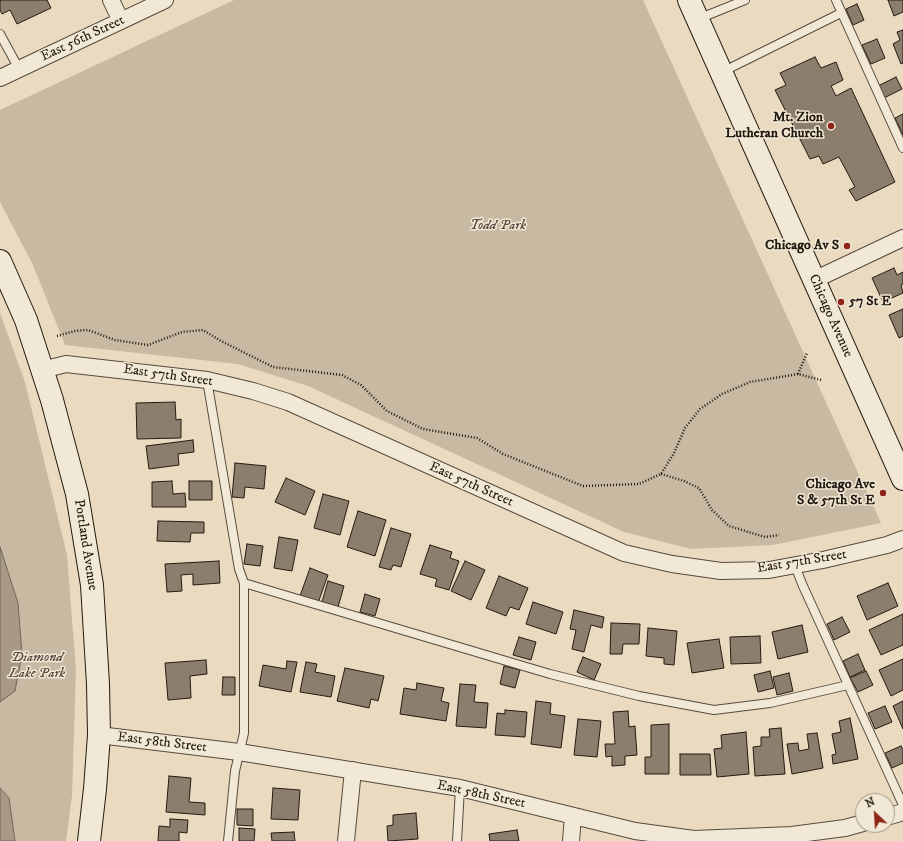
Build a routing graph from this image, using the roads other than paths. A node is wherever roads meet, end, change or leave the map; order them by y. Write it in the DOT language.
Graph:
graph roads {
  1 [pos="111,0"];
  2 [pos="165,0"];
  3 [pos="689,0"];
  4 [pos="745,0"];
  5 [pos="836,0"];
  6 [pos="841,12"];
  7 [pos="697,20"];
  8 [pos="121,21"];
  9 [pos="0,34"];
  10 [pos="19,69"];
  11 [pos="721,72"];
  12 [pos="0,78"];
  13 [pos="903,148"];
  14 [pos="903,238"];
  15 [pos="0,260"];
  16 [pos="814,280"];
  17 [pos="42,370"];
  18 [pos="207,380"];
  19 [pos="903,478"];
  20 [pos="903,539"];
  21 [pos="795,566"];
  22 [pos="244,583"];
  23 [pos="848,685"];
  24 [pos="99,735"];
  25 [pos="239,752"];
  26 [pos="353,770"];
  27 [pos="460,788"];
  28 [pos="903,805"];
  29 [pos="573,816"];
  30 [pos="855,825"];
  31 [pos="810,836"];
  32 [pos="694,840"];
  33 [pos="89,841"];
  34 [pos="228,841"];
  35 [pos="346,841"];
  36 [pos="457,841"];
  37 [pos="571,841"];
  1 -- 8 [label="street"];
  2 -- 8 [label="street, East 56th Street"];
  3 -- 7 [label="street, Chicago Avenue"];
  4 -- 7 [label="lane"];
  5 -- 6 [label="lane"];
  6 -- 11 [label="lane"];
  6 -- 13 [label="lane"];
  7 -- 11 [label="street, Chicago Avenue"];
  8 -- 10 [label="street, East 56th Street"];
  9 -- 10 [label="lane"];
  10 -- 12 [label="street, East 56th Street"];
  11 -- 16 [label="street, Chicago Avenue"];
  14 -- 16 [label="street"];
  15 -- 17 [label="street, Portland Avenue"];
  16 -- 19 [label="street, Chicago Avenue"];
  17 -- 18 [label="street, East 57th Street"];
  17 -- 24 [label="street, Portland Avenue"];
  18 -- 21 [label="street, East 57th Street"];
  18 -- 22 [label="lane"];
  20 -- 21 [label="street, East 57th Street"];
  21 -- 23 [label="lane"];
  22 -- 23 [label="lane"];
  22 -- 25 [label="lane"];
  23 -- 28 [label="lane"];
  24 -- 25 [label="street, East 58th Street"];
  24 -- 33 [label="street, Portland Avenue"];
  25 -- 26 [label="street, East 58th Street"];
  25 -- 34 [label="lane"];
  26 -- 27 [label="street, East 58th Street"];
  26 -- 35 [label="street"];
  27 -- 29 [label="street, East 58th Street"];
  27 -- 36 [label="lane"];
  29 -- 32 [label="street, East 58th Street"];
  29 -- 37 [label="street"];
  30 -- 31 [label="street, East 58th Street"];
  31 -- 32 [label="street, East 58th Street"];
}
